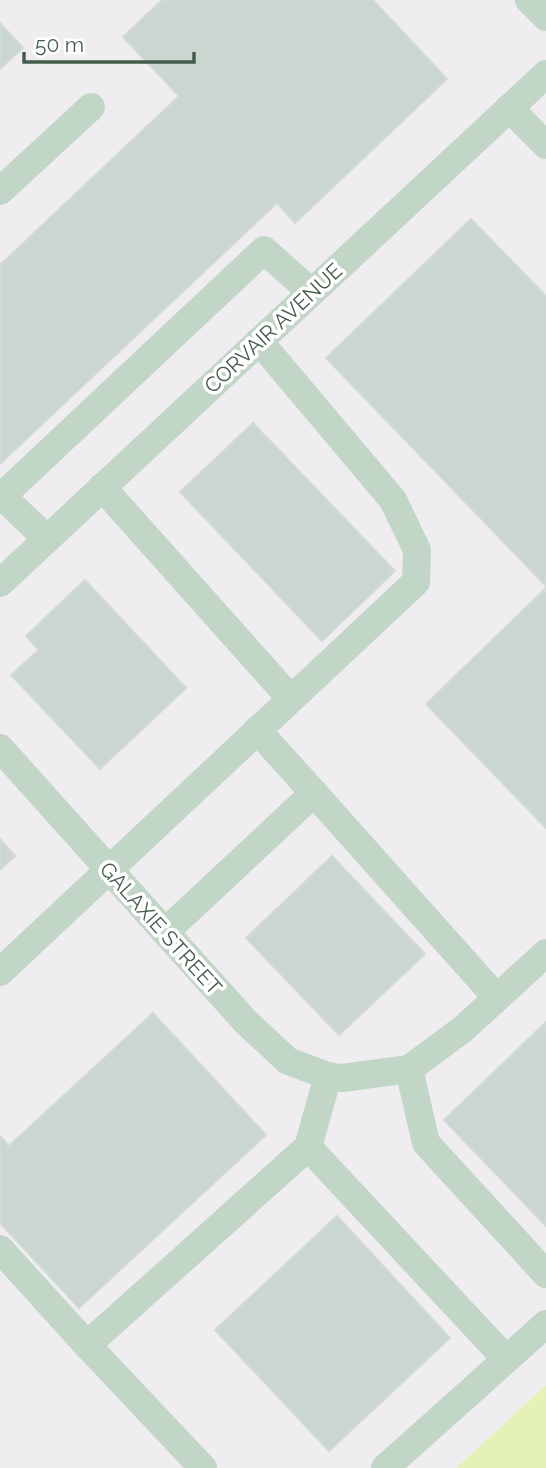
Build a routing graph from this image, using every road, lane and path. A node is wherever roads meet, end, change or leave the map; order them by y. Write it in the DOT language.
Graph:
graph roads {
  1 [pos="528,0"];
  2 [pos="546,18"];
  3 [pos="546,74"];
  4 [pos="90,107"];
  5 [pos="509,108"];
  6 [pos="546,145"];
  7 [pos="0,191"];
  8 [pos="311,292"];
  9 [pos="259,341"];
  10 [pos="102,487"];
  11 [pos="1,498"];
  12 [pos="47,538"];
  13 [pos="0,583"];
  14 [pos="291,699"];
  15 [pos="257,730"];
  16 [pos="0,748"];
  17 [pos="314,793"];
  18 [pos="108,869"];
  19 [pos="164,932"];
  20 [pos="546,953"];
  21 [pos="0,972"];
  22 [pos="497,998"];
  23 [pos="409,1069"];
  24 [pos="335,1077"];
  25 [pos="309,1147"];
  26 [pos="0,1249"];
  27 [pos="546,1274"];
  28 [pos="546,1324"];
  29 [pos="87,1345"];
  30 [pos="506,1359"];
  31 [pos="203,1468"];
  32 [pos="384,1468"];
  1 -- 2 [label="street"];
  3 -- 5 [label="street, CORVAIR AVENUE"];
  4 -- 7 [label="street"];
  5 -- 6 [label="street"];
  5 -- 8 [label="street, CORVAIR AVENUE"];
  8 -- 9 [label="street, CORVAIR AVENUE"];
  8 -- 11 [label="street"];
  9 -- 10 [label="street, CORVAIR AVENUE"];
  9 -- 14 [label="street"];
  10 -- 12 [label="street, CORVAIR AVENUE"];
  10 -- 14 [label="street"];
  11 -- 12 [label="street"];
  12 -- 13 [label="street, CORVAIR AVENUE"];
  14 -- 15 [label="street"];
  15 -- 17 [label="street"];
  15 -- 18 [label="street"];
  16 -- 18 [label="street, GALAXIE STREET"];
  17 -- 19 [label="street"];
  17 -- 22 [label="street"];
  18 -- 19 [label="street, GALAXIE STREET"];
  18 -- 21 [label="street"];
  19 -- 24 [label="street, GALAXIE STREET"];
  20 -- 22 [label="street"];
  22 -- 23 [label="street"];
  23 -- 24 [label="street"];
  23 -- 27 [label="street"];
  24 -- 25 [label="street"];
  25 -- 29 [label="street"];
  25 -- 30 [label="street"];
  26 -- 29 [label="street"];
  28 -- 30 [label="street"];
  29 -- 31 [label="street"];
  30 -- 32 [label="street"];
}
